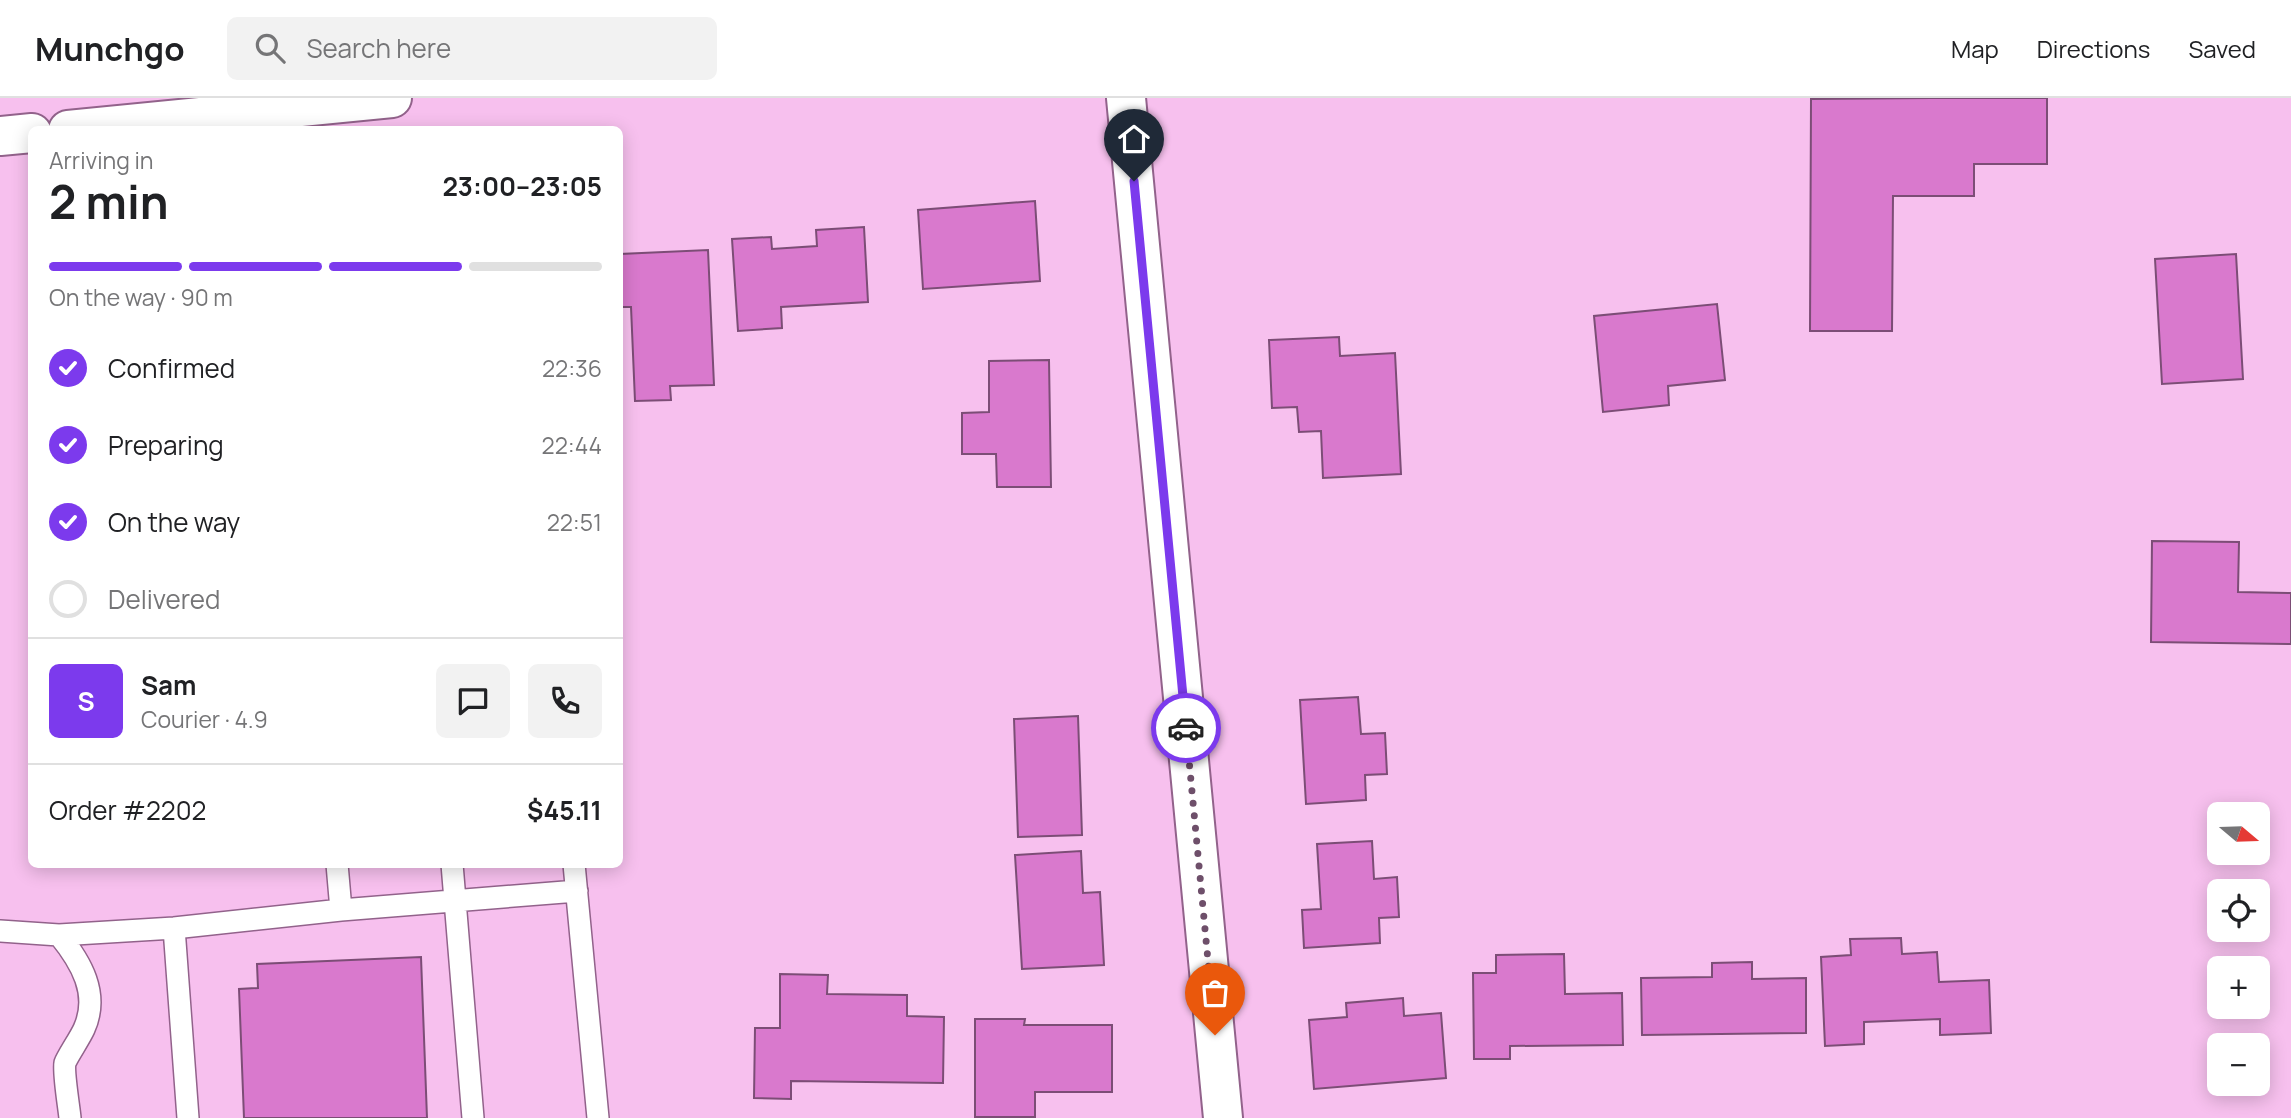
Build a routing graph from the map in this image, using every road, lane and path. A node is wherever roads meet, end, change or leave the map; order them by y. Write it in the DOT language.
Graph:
graph roads {
  1 [pos="391,98"];
  2 [pos="1126,98"];
  3 [pos="108,126"];
  4 [pos="28,133"];
  5 [pos="0,136"];
  6 [pos="337,868"];
  7 [pos="452,868"];
  8 [pos="574,868"];
  9 [pos="577,891"];
  10 [pos="455,901"];
  11 [pos="341,911"];
  12 [pos="174,928"];
  13 [pos="0,931"];
  14 [pos="59,935"];
  15 [pos="70,1118"];
  16 [pos="188,1118"];
  17 [pos="474,1118"];
  18 [pos="598,1118"];
  19 [pos="1223,1118"];
  1 -- 3 [label="street"];
  2 -- 19 [label="street"];
  4 -- 5 [label="street"];
  6 -- 11 [label="lane"];
  7 -- 10 [label="lane"];
  8 -- 9 [label="lane"];
  9 -- 10 [label="lane"];
  9 -- 18 [label="lane"];
  10 -- 11 [label="lane"];
  10 -- 17 [label="lane"];
  11 -- 12 [label="lane"];
  12 -- 14 [label="lane"];
  12 -- 16 [label="lane"];
  13 -- 14 [label="lane"];
  14 -- 15 [label="lane"];
}
